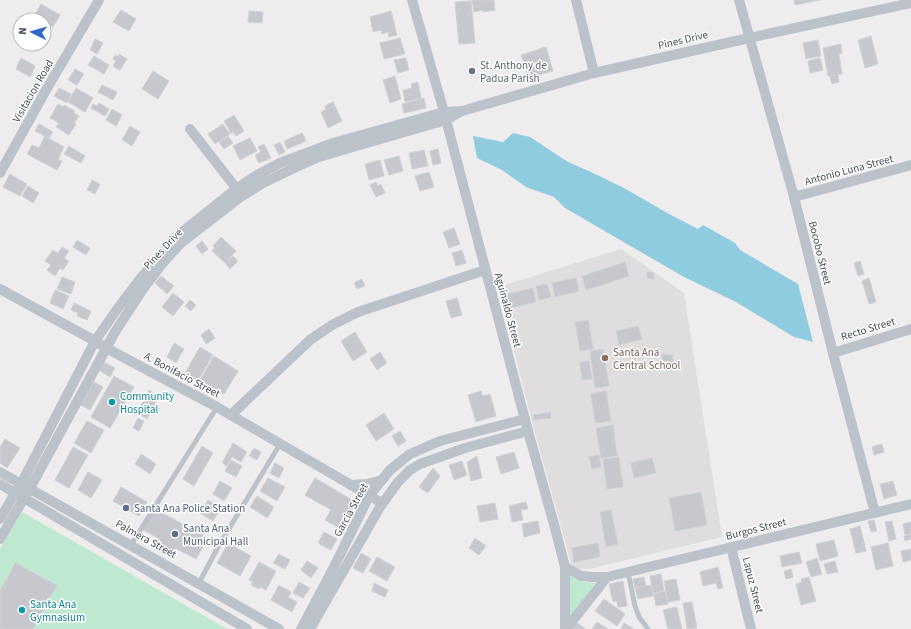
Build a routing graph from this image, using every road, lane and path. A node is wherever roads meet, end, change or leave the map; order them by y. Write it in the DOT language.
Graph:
graph roads {
  1 [pos="99,0"];
  2 [pos="412,0"];
  3 [pos="576,0"];
  4 [pos="739,0"];
  5 [pos="911,3"];
  6 [pos="749,38"];
  7 [pos="594,73"];
  8 [pos="445,116"];
  9 [pos="190,129"];
  10 [pos="911,165"];
  11 [pos="0,173"];
  12 [pos="239,193"];
  13 [pos="794,197"];
  14 [pos="485,270"];
  15 [pos="0,289"];
  16 [pos="911,329"];
  17 [pos="95,341"];
  18 [pos="106,348"];
  19 [pos="833,353"];
  20 [pos="217,407"];
  21 [pos="231,414"];
  22 [pos="525,419"];
  23 [pos="528,431"];
  24 [pos="280,444"];
  25 [pos="0,472"];
  26 [pos="383,479"];
  27 [pos="0,484"];
  28 [pos="351,485"];
  29 [pos="25,486"];
  30 [pos="19,495"];
  31 [pos="370,496"];
  32 [pos="382,504"];
  33 [pos="911,504"];
  34 [pos="875,513"];
  35 [pos="0,519"];
  36 [pos="0,539"];
  37 [pos="131,545"];
  38 [pos="731,548"];
  39 [pos="166,564"];
  40 [pos="565,567"];
  41 [pos="628,572"];
  42 [pos="158,577"];
  43 [pos="607,577"];
  44 [pos="199,583"];
  45 [pos="247,629"];
  46 [pos="279,629"];
  47 [pos="301,629"];
  48 [pos="310,629"];
  49 [pos="565,629"];
  50 [pos="648,629"];
  51 [pos="751,629"];
  1 -- 11 [label="street, Visitacion Road"];
  2 -- 8 [label="street, Aguinaldo Street"];
  3 -- 7 [label="street"];
  4 -- 6 [label="street, Bocobo Street"];
  5 -- 6 [label="street, Pines Drive"];
  6 -- 7 [label="street, Pines Drive"];
  6 -- 13 [label="street, Bocobo Street"];
  7 -- 8 [label="street, Pines Drive"];
  8 -- 12 [label="street, Pines Drive"];
  8 -- 14 [label="street, Aguinaldo Street"];
  9 -- 12 [label="street"];
  10 -- 13 [label="street, Antonio Luna Street"];
  12 -- 17 [label="street, Pines Drive"];
  12 -- 18 [label="street, Pines Drive"];
  13 -- 19 [label="street, Bocobo Street"];
  14 -- 21 [label="street"];
  14 -- 22 [label="street, Aguinaldo Street"];
  15 -- 17 [label="street, A. Bonifacio Street"];
  16 -- 19 [label="street, Recto Street"];
  17 -- 18 [label="street, A. Bonifacio Street"];
  17 -- 29 [label="street, Pines Drive"];
  18 -- 20 [label="street, A. Bonifacio Street"];
  18 -- 29 [label="street, Pines Drive"];
  19 -- 34 [label="street, Bocobo Street"];
  20 -- 21 [label="street, A. Bonifacio Street"];
  20 -- 37 [label="lane"];
  21 -- 24 [label="street, A. Bonifacio Street"];
  22 -- 23 [label="street, Aguinaldo Street"];
  22 -- 26 [label="street, Garcia Street"];
  23 -- 32 [label="street, Garcia Street"];
  23 -- 40 [label="street, Aguinaldo Street"];
  24 -- 28 [label="street, A. Bonifacio Street"];
  24 -- 44 [label="lane"];
  25 -- 29 [label="street, Palmera Street"];
  26 -- 28 [label="street"];
  26 -- 31 [label="street, Garcia Street"];
  27 -- 30 [label="street"];
  28 -- 31 [label="street, A. Bonifacio Street"];
  29 -- 30 [label="street, Pines Drive"];
  29 -- 37 [label="street, Palmera Street"];
  30 -- 35 [label="street, Pines Drive"];
  30 -- 36 [label="street, Pines Drive"];
  30 -- 42 [label="street"];
  31 -- 32 [label="street, A. Bonifacio Street"];
  31 -- 47 [label="street, Garcia Street"];
  32 -- 48 [label="street, Garcia Street"];
  33 -- 34 [label="street, Burgos Street"];
  34 -- 38 [label="street, Burgos Street"];
  37 -- 39 [label="street, Palmera Street"];
  38 -- 41 [label="street, Burgos Street"];
  38 -- 51 [label="street, Lapuz Street"];
  39 -- 42 [label="street"];
  39 -- 44 [label="street, Palmera Street"];
  40 -- 43 [label="street, Burgos Street"];
  40 -- 49 [label="street, Aguinaldo Street"];
  41 -- 43 [label="street, Burgos Street"];
  41 -- 50 [label="lane"];
  42 -- 45 [label="street"];
  43 -- 49 [label="street"];
  44 -- 46 [label="street, Palmera Street"];
}
